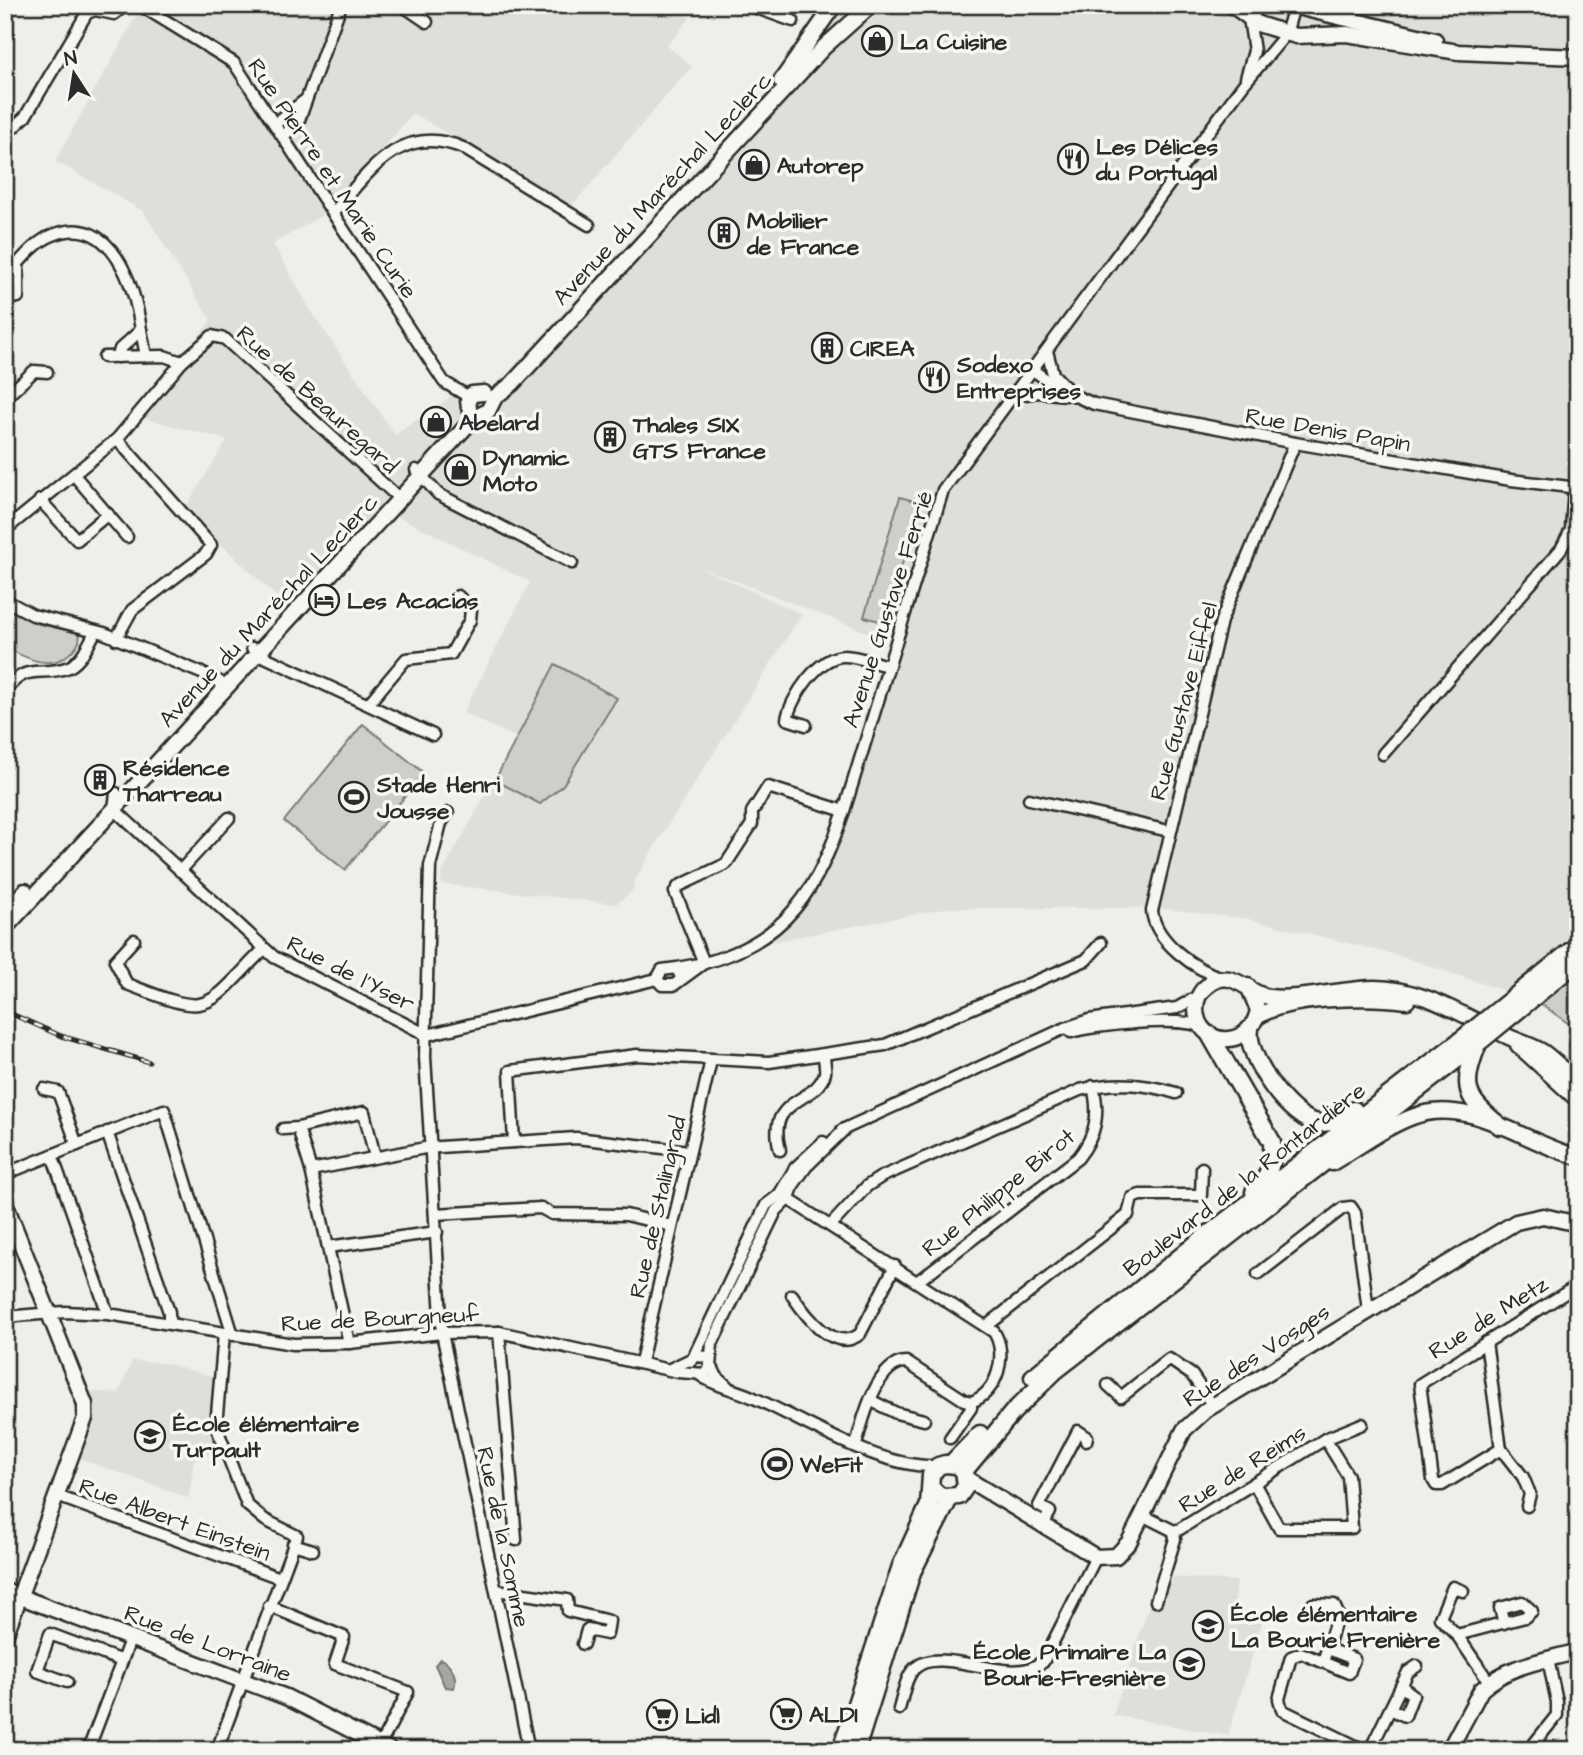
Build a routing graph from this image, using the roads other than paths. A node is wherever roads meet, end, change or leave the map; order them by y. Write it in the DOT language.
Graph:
graph roads {
  1 [pos="126,5"];
  2 [pos="140,5"];
  3 [pos="341,5"];
  4 [pos="402,5"];
  5 [pos="748,5"];
  6 [pos="834,5"];
  7 [pos="871,5"];
  8 [pos="1232,5"];
  9 [pos="1261,5"];
  10 [pos="1269,5"];
  11 [pos="1288,6"];
  12 [pos="1248,19"];
  13 [pos="793,21"];
  14 [pos="427,22"];
  15 [pos="1286,34"];
  16 [pos="1487,53"];
  17 [pos="1578,57"];
  18 [pos="1243,85"];
  19 [pos="305,101"];
  20 [pos="276,124"];
  21 [pos="5,135"];
  22 [pos="285,135"];
  23 [pos="334,212"];
  24 [pos="589,225"];
  25 [pos="18,264"];
  26 [pos="5,278"];
  27 [pos="5,292"];
  28 [pos="141,330"];
  29 [pos="1047,351"];
  30 [pos="146,356"];
  31 [pos="104,357"];
  32 [pos="118,357"];
  33 [pos="182,362"];
  34 [pos="1033,370"];
  35 [pos="47,372"];
  36 [pos="1013,396"];
  37 [pos="1073,397"];
  38 [pos="5,398"];
  39 [pos="487,399"];
  40 [pos="472,407"];
  41 [pos="117,439"];
  42 [pos="1295,443"];
  43 [pos="419,474"];
  44 [pos="74,475"];
  45 [pos="1576,487"];
  46 [pos="398,496"];
  47 [pos="40,500"];
  48 [pos="108,514"];
  49 [pos="5,530"];
  50 [pos="127,537"];
  51 [pos="572,563"];
  52 [pos="458,596"];
  53 [pos="5,600"];
  54 [pos="96,632"];
  55 [pos="116,639"];
  56 [pos="255,650"];
  57 [pos="888,666"];
  58 [pos="221,688"];
  59 [pos="5,691"];
  60 [pos="369,703"];
  61 [pos="806,725"];
  62 [pos="433,735"];
  63 [pos="1383,754"];
  64 [pos="116,793"];
  65 [pos="1029,799"];
  66 [pos="114,809"];
  67 [pos="844,811"];
  68 [pos="448,813"];
  69 [pos="229,818"];
  70 [pos="1169,831"];
  71 [pos="180,872"];
  72 [pos="5,913"];
  73 [pos="5,928"];
  74 [pos="134,940"];
  75 [pos="1101,943"];
  76 [pos="1578,945"];
  77 [pos="263,950"];
  78 [pos="1578,961"];
  79 [pos="1193,962"];
  80 [pos="704,963"];
  81 [pos="679,973"];
  82 [pos="1223,978"];
  83 [pos="657,979"];
  84 [pos="1248,986"];
  85 [pos="1534,989"];
  86 [pos="1202,991"];
  87 [pos="1449,1009"];
  88 [pos="1253,1023"];
  89 [pos="1207,1032"];
  90 [pos="426,1035"];
  91 [pos="1509,1037"];
  92 [pos="1472,1040"];
  93 [pos="824,1056"];
  94 [pos="998,1058"];
  95 [pos="711,1060"];
  96 [pos="1431,1062"];
  97 [pos="1578,1085"];
  98 [pos="1093,1086"];
  99 [pos="44,1089"];
  100 [pos="1176,1093"];
  101 [pos="1578,1100"];
  102 [pos="1500,1126"];
  103 [pos="298,1128"];
  104 [pos="284,1129"];
  105 [pos="107,1132"];
  106 [pos="513,1142"];
  107 [pos="78,1144"];
  108 [pos="430,1148"];
  109 [pos="780,1150"];
  110 [pos="689,1151"];
  111 [pos="52,1155"];
  112 [pos="375,1157"];
  113 [pos="1576,1157"];
  114 [pos="1202,1168"];
  115 [pos="310,1170"];
  116 [pos="5,1174"];
  117 [pos="1294,1185"];
  118 [pos="788,1197"];
  119 [pos="5,1203"];
  120 [pos="435,1214"];
  121 [pos="1578,1224"];
  122 [pos="831,1225"];
  123 [pos="672,1226"];
  124 [pos="437,1233"];
  125 [pos="1201,1240"];
  126 [pos="328,1247"];
  127 [pos="895,1266"];
  128 [pos="1258,1274"];
  129 [pos="918,1280"];
  130 [pos="1578,1285"];
  131 [pos="792,1296"];
  132 [pos="1368,1310"];
  133 [pos="49,1313"];
  134 [pos="108,1314"];
  135 [pos="5,1317"];
  136 [pos="169,1322"];
  137 [pos="988,1325"];
  138 [pos="499,1332"];
  139 [pos="442,1333"];
  140 [pos="229,1334"];
  141 [pos="1486,1342"];
  142 [pos="349,1343"];
  143 [pos="693,1358"];
  144 [pos="641,1363"];
  145 [pos="710,1363"];
  146 [pos="669,1369"];
  147 [pos="698,1374"];
  148 [pos="1108,1385"];
  149 [pos="729,1388"];
  150 [pos="1578,1388"];
  151 [pos="870,1400"];
  152 [pos="971,1402"];
  153 [pos="1578,1404"];
  154 [pos="1213,1406"];
  155 [pos="924,1420"];
  156 [pos="1362,1424"];
  157 [pos="950,1438"];
  158 [pos="1325,1439"];
  159 [pos="1086,1441"];
  160 [pos="856,1445"];
  161 [pos="1501,1449"];
  162 [pos="910,1463"];
  163 [pos="955,1478"];
  164 [pos="1254,1483"];
  165 [pos="931,1485"];
  166 [pos="57,1496"];
  167 [pos="1527,1506"];
  168 [pos="1142,1515"];
  169 [pos="1042,1527"];
  170 [pos="1174,1531"];
  171 [pos="295,1540"];
  172 [pos="516,1540"];
  173 [pos="313,1550"];
  174 [pos="1096,1558"];
  175 [pos="280,1578"];
  176 [pos="496,1590"];
  177 [pos="5,1591"];
  178 [pos="1463,1591"];
  179 [pos="20,1597"];
  180 [pos="1156,1601"];
  181 [pos="1314,1604"];
  182 [pos="269,1606"];
  183 [pos="1504,1623"];
  184 [pos="1457,1635"];
  185 [pos="5,1636"];
  186 [pos="131,1637"];
  187 [pos="583,1644"];
  188 [pos="1328,1649"];
  189 [pos="1578,1651"];
  190 [pos="1548,1659"];
  191 [pos="122,1661"];
  192 [pos="1323,1662"];
  193 [pos="1417,1665"];
  194 [pos="243,1680"];
  195 [pos="67,1682"];
  196 [pos="1489,1682"];
  197 [pos="1401,1686"];
  198 [pos="899,1709"];
  199 [pos="1390,1709"];
  200 [pos="384,1748"];
  201 [pos="88,1750"];
  202 [pos="217,1750"];
  203 [pos="529,1750"];
  204 [pos="841,1750"];
  205 [pos="856,1750"];
  206 [pos="1364,1750"];
  207 [pos="1370,1750"];
  208 [pos="1449,1750"];
  209 [pos="1529,1750"];
  1 -- 21 [label="street"];
  2 -- 20 [label="street, Rue Pierre et Marie Curie"];
  3 -- 19 [label="street"];
  4 -- 14 [label="street"];
  5 -- 13 [label="street"];
  6 -- 39 [label="main road, Avenue du Maréchal Leclerc"];
  7 -- 39 [label="main road, Avenue du Maréchal Leclerc"];
  8 -- 12 [label="main road"];
  9 -- 12 [label="street"];
  10 -- 11 [label="street"];
  11 -- 15 [label="street"];
  11 -- 16 [label="main road"];
  12 -- 15 [label="main road"];
  12 -- 18 [label="street, Avenue Gustave Ferrié"];
  15 -- 16 [label="main road"];
  15 -- 18 [label="street, Avenue Gustave Ferrié"];
  16 -- 17 [label="main road"];
  18 -- 29 [label="street, Avenue Gustave Ferrié"];
  19 -- 20 [label="street"];
  19 -- 22 [label="street"];
  20 -- 22 [label="street, Rue Pierre et Marie Curie"];
  22 -- 23 [label="street, Rue Pierre et Marie Curie"];
  23 -- 24 [label="street"];
  23 -- 40 [label="street, Rue Pierre et Marie Curie"];
  25 -- 26 [label="street"];
  25 -- 27 [label="street"];
  25 -- 28 [label="street"];
  28 -- 30 [label="street"];
  28 -- 32 [label="street"];
  29 -- 34 [label="street, Avenue Gustave Ferrié"];
  29 -- 37 [label="street"];
  30 -- 32 [label="street"];
  30 -- 33 [label="street"];
  31 -- 32 [label="street"];
  33 -- 41 [label="street, Rue de Beauregard"];
  33 -- 46 [label="street, Rue de Beauregard"];
  34 -- 36 [label="street, Avenue Gustave Ferrié"];
  34 -- 37 [label="street, Rue Denis Papin"];
  35 -- 38 [label="street"];
  36 -- 37 [label="street, Rue Denis Papin"];
  36 -- 57 [label="street, Avenue Gustave Ferrié"];
  37 -- 42 [label="street, Rue Denis Papin"];
  39 -- 40 [label="main road"];
  39 -- 40 [label="main road, Avenue du Maréchal Leclerc"];
  40 -- 43 [label="main road, Avenue du Maréchal Leclerc"];
  41 -- 44 [label="street, Rue de Beauregard"];
  41 -- 55 [label="street"];
  42 -- 45 [label="street, Rue Denis Papin"];
  42 -- 70 [label="street, Rue Gustave Eiffel"];
  43 -- 46 [label="main road, Avenue du Maréchal Leclerc"];
  43 -- 51 [label="street"];
  44 -- 47 [label="street, Rue de Beauregard"];
  44 -- 48 [label="street"];
  45 -- 63 [label="street"];
  46 -- 56 [label="main road, Avenue du Maréchal Leclerc"];
  47 -- 48 [label="street"];
  47 -- 49 [label="street, Rue de Beauregard"];
  48 -- 50 [label="street"];
  52 -- 60 [label="street"];
  53 -- 54 [label="street"];
  54 -- 55 [label="street"];
  54 -- 59 [label="street"];
  55 -- 58 [label="street"];
  56 -- 58 [label="main road, Avenue du Maréchal Leclerc"];
  56 -- 60 [label="street"];
  57 -- 61 [label="street"];
  57 -- 67 [label="street, Avenue Gustave Ferrié"];
  58 -- 64 [label="main road, Avenue du Maréchal Leclerc"];
  58 -- 66 [label="main road, Avenue du Maréchal Leclerc"];
  60 -- 62 [label="street"];
  64 -- 66 [label="street"];
  64 -- 72 [label="main road, Avenue du Maréchal Leclerc"];
  65 -- 70 [label="street"];
  66 -- 71 [label="street, Rue de l’Yser"];
  66 -- 73 [label="main road, Avenue du Maréchal Leclerc"];
  67 -- 80 [label="street, Avenue Gustave Ferrié"];
  67 -- 80 [label="street"];
  68 -- 90 [label="street"];
  69 -- 71 [label="street"];
  70 -- 79 [label="street, Rue Gustave Eiffel"];
  71 -- 77 [label="street, Rue de l’Yser"];
  74 -- 77 [label="street"];
  75 -- 93 [label="street"];
  76 -- 85 [label="main road, Boulevard de la Rontardière"];
  77 -- 90 [label="street, Rue de l’Yser"];
  78 -- 85 [label="main road, Boulevard de la Rontardière"];
  79 -- 82 [label="street, Rue Gustave Eiffel"];
  79 -- 86 [label="street, Rue Gustave Eiffel"];
  80 -- 81 [label="street, Avenue Gustave Ferrié"];
  81 -- 83 [label="street, Avenue Gustave Ferrié"];
  81 -- 83 [label="street"];
  82 -- 84 [label="main road"];
  82 -- 86 [label="main road"];
  83 -- 90 [label="street"];
  84 -- 87 [label="main road"];
  84 -- 88 [label="main road"];
  85 -- 92 [label="main road, Boulevard de la Rontardière, bridge"];
  86 -- 89 [label="main road"];
  86 -- 94 [label="street"];
  87 -- 88 [label="main road"];
  87 -- 91 [label="main road"];
  88 -- 89 [label="main road"];
  88 -- 96 [label="main road"];
  89 -- 94 [label="street"];
  89 -- 125 [label="main road"];
  90 -- 108 [label="street, Rue de l’Yser"];
  91 -- 97 [label="main road"];
  91 -- 101 [label="main road"];
  92 -- 96 [label="main road, Boulevard de la Rontardière"];
  92 -- 102 [label="main road"];
  92 -- 117 [label="main road, Boulevard de la Rontardière"];
  93 -- 95 [label="street"];
  93 -- 109 [label="street"];
  94 -- 118 [label="street"];
  95 -- 106 [label="street"];
  95 -- 110 [label="street, Rue de Stalingrad"];
  96 -- 125 [label="main road, Boulevard de la Rontardière"];
  98 -- 100 [label="street"];
  98 -- 122 [label="street"];
  98 -- 129 [label="street, Rue Philippe Birot"];
  99 -- 107 [label="street"];
  102 -- 113 [label="main road"];
  102 -- 117 [label="main road"];
  103 -- 104 [label="street"];
  103 -- 112 [label="street"];
  103 -- 115 [label="street"];
  105 -- 107 [label="street"];
  105 -- 136 [label="street"];
  105 -- 140 [label="street"];
  106 -- 108 [label="street"];
  106 -- 110 [label="street"];
  107 -- 111 [label="street"];
  108 -- 112 [label="street"];
  108 -- 120 [label="street, Rue de l’Yser"];
  110 -- 123 [label="street, Rue de Stalingrad"];
  111 -- 116 [label="street"];
  111 -- 134 [label="street"];
  112 -- 115 [label="street"];
  114 -- 137 [label="street"];
  115 -- 126 [label="street"];
  117 -- 163 [label="main road, Boulevard de la Rontardière"];
  118 -- 122 [label="street"];
  118 -- 143 [label="street"];
  118 -- 145 [label="street"];
  119 -- 133 [label="main road"];
  120 -- 123 [label="street"];
  120 -- 124 [label="street, Rue de l’Yser"];
  121 -- 132 [label="main road, Rue des Vosges"];
  122 -- 127 [label="street"];
  123 -- 144 [label="street, Rue de Stalingrad"];
  124 -- 126 [label="street"];
  124 -- 139 [label="street, Rue de l’Yser"];
  125 -- 163 [label="main road, Boulevard de la Rontardière"];
  126 -- 142 [label="street"];
  127 -- 129 [label="street"];
  127 -- 131 [label="street"];
  128 -- 132 [label="street"];
  129 -- 137 [label="street"];
  130 -- 141 [label="street, Rue de Metz"];
  132 -- 154 [label="main road, Rue des Vosges"];
  133 -- 134 [label="street, Rue de Bourgneuf"];
  133 -- 135 [label="street, Rue de Bourgneuf"];
  133 -- 166 [label="main road"];
  134 -- 136 [label="street, Rue de Bourgneuf"];
  136 -- 140 [label="street, Rue de Bourgneuf"];
  137 -- 152 [label="street"];
  138 -- 139 [label="street, Rue de Bourgneuf"];
  138 -- 144 [label="street, Rue de Bourgneuf"];
  138 -- 172 [label="street"];
  139 -- 142 [label="street, Rue de Bourgneuf"];
  139 -- 176 [label="street, Rue de la Somme"];
  140 -- 142 [label="street, Rue de Bourgneuf"];
  140 -- 171 [label="street"];
  141 -- 161 [label="street"];
  141 -- 161 [label="street, Rue de Metz"];
  143 -- 145 [label="street"];
  143 -- 146 [label="street"];
  143 -- 147 [label="street"];
  144 -- 146 [label="street, Rue de Bourgneuf"];
  145 -- 147 [label="street"];
  145 -- 149 [label="street, Rue de Bourgneuf"];
  146 -- 147 [label="street, Rue de Bourgneuf"];
  147 -- 149 [label="street, Rue de Bourgneuf"];
  148 -- 154 [label="street"];
  149 -- 160 [label="street, Rue de Bourgneuf"];
  150 -- 153 [label="street"];
  151 -- 152 [label="street"];
  151 -- 155 [label="street"];
  151 -- 160 [label="street"];
  152 -- 157 [label="street"];
  154 -- 168 [label="main road, Rue des Vosges"];
  156 -- 158 [label="street, Rue de Reims"];
  158 -- 164 [label="street, Rue de Reims"];
  158 -- 164 [label="street"];
  159 -- 169 [label="street"];
  160 -- 162 [label="street, Rue de Bourgneuf"];
  161 -- 167 [label="street"];
  162 -- 163 [label="street, Rue de Bourgneuf"];
  162 -- 165 [label="street, Rue de Bourgneuf"];
  163 -- 165 [label="main road"];
  163 -- 165 [label="main road"];
  163 -- 169 [label="main road"];
  163 -- 205 [label="main road, Boulevard de la Rontardière"];
  164 -- 170 [label="street, Rue de Reims"];
  165 -- 204 [label="main road"];
  166 -- 175 [label="street, Rue Albert Einstein"];
  166 -- 179 [label="main road"];
  168 -- 170 [label="street, Rue de Reims"];
  168 -- 174 [label="main road, Rue des Vosges"];
  169 -- 174 [label="main road"];
  170 -- 180 [label="street"];
  171 -- 173 [label="street"];
  171 -- 175 [label="street"];
  174 -- 198 [label="street"];
  175 -- 182 [label="street"];
  176 -- 187 [label="street"];
  176 -- 203 [label="street, Rue de la Somme"];
  177 -- 179 [label="main road, Rue de Lorraine"];
  178 -- 184 [label="street"];
  179 -- 185 [label="main road"];
  179 -- 186 [label="main road, Rue de Lorraine"];
  181 -- 188 [label="street"];
  182 -- 194 [label="street"];
  182 -- 200 [label="street"];
  183 -- 184 [label="street"];
  184 -- 196 [label="street"];
  186 -- 191 [label="street"];
  186 -- 194 [label="main road, Rue de Lorraine"];
  188 -- 192 [label="street"];
  188 -- 192 [label="street"];
  189 -- 190 [label="main road"];
  190 -- 196 [label="main road"];
  190 -- 209 [label="street"];
  191 -- 195 [label="street"];
  191 -- 201 [label="street"];
  192 -- 206 [label="street"];
  193 -- 197 [label="street"];
  194 -- 200 [label="main road, Rue de Lorraine"];
  194 -- 202 [label="street"];
  196 -- 208 [label="main road"];
  197 -- 199 [label="street"];
  197 -- 199 [label="street"];
  199 -- 207 [label="street"];
}
